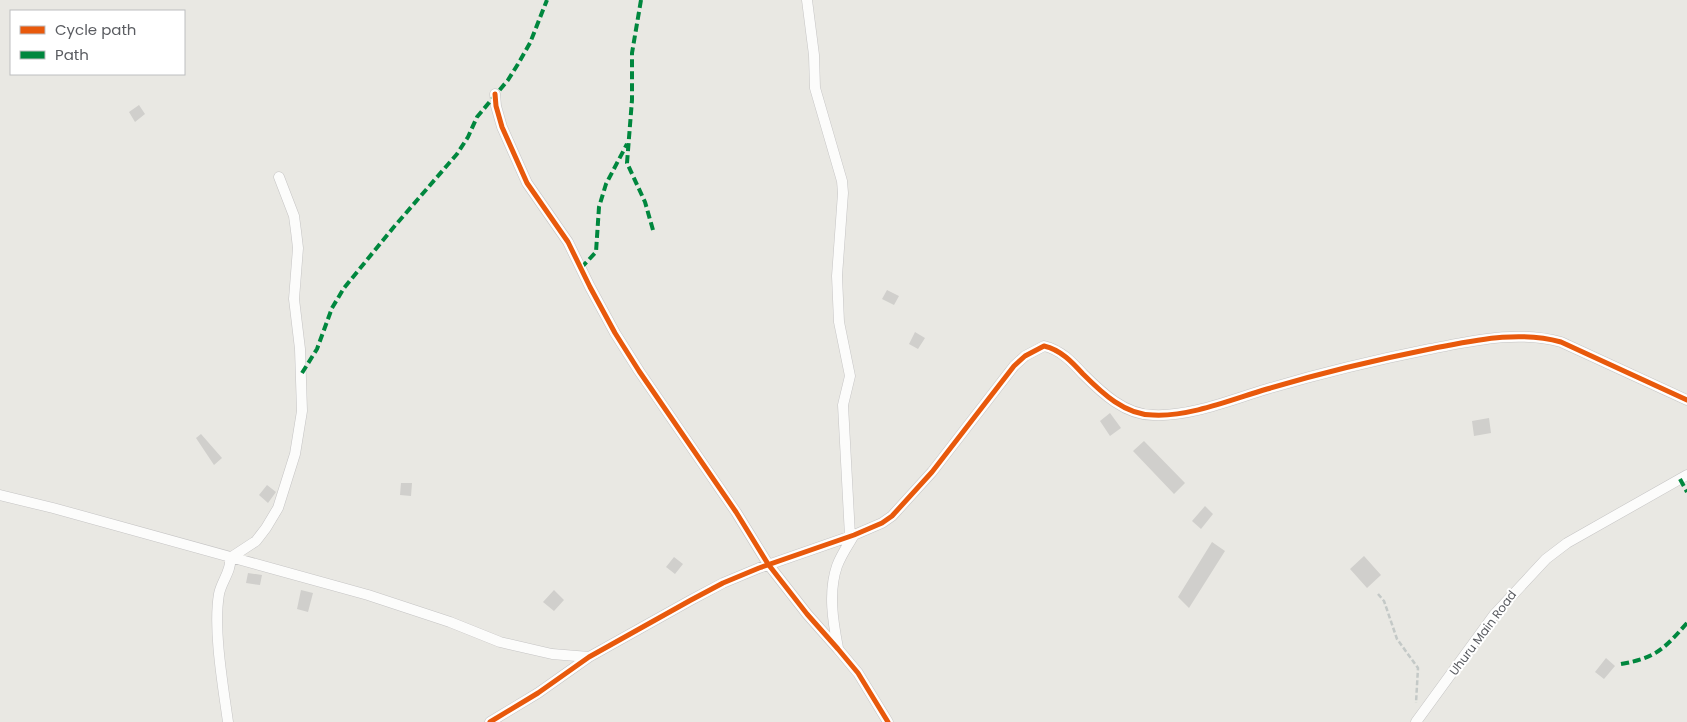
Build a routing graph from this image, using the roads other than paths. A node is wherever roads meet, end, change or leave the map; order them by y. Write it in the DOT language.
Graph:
graph roads {
  1 [pos="807,0"];
  2 [pos="496,94"];
  3 [pos="280,177"];
  4 [pos="1687,400"];
  5 [pos="1687,475"];
  6 [pos="0,495"];
  7 [pos="852,536"];
  8 [pos="230,558"];
  9 [pos="768,564"];
  10 [pos="838,649"];
  11 [pos="589,657"];
  12 [pos="228,722"];
  13 [pos="490,722"];
  14 [pos="888,722"];
  15 [pos="1416,722"];
  1 -- 7 [label="street"];
  2 -- 9 [label="street"];
  3 -- 8 [label="street"];
  4 -- 7 [label="street"];
  5 -- 15 [label="street, Uhuru Main Road"];
  6 -- 8 [label="street"];
  7 -- 9 [label="street"];
  7 -- 10 [label="street"];
  8 -- 11 [label="street"];
  8 -- 12 [label="street"];
  9 -- 10 [label="street"];
  9 -- 11 [label="street"];
  10 -- 14 [label="street"];
  11 -- 13 [label="street"];
}
